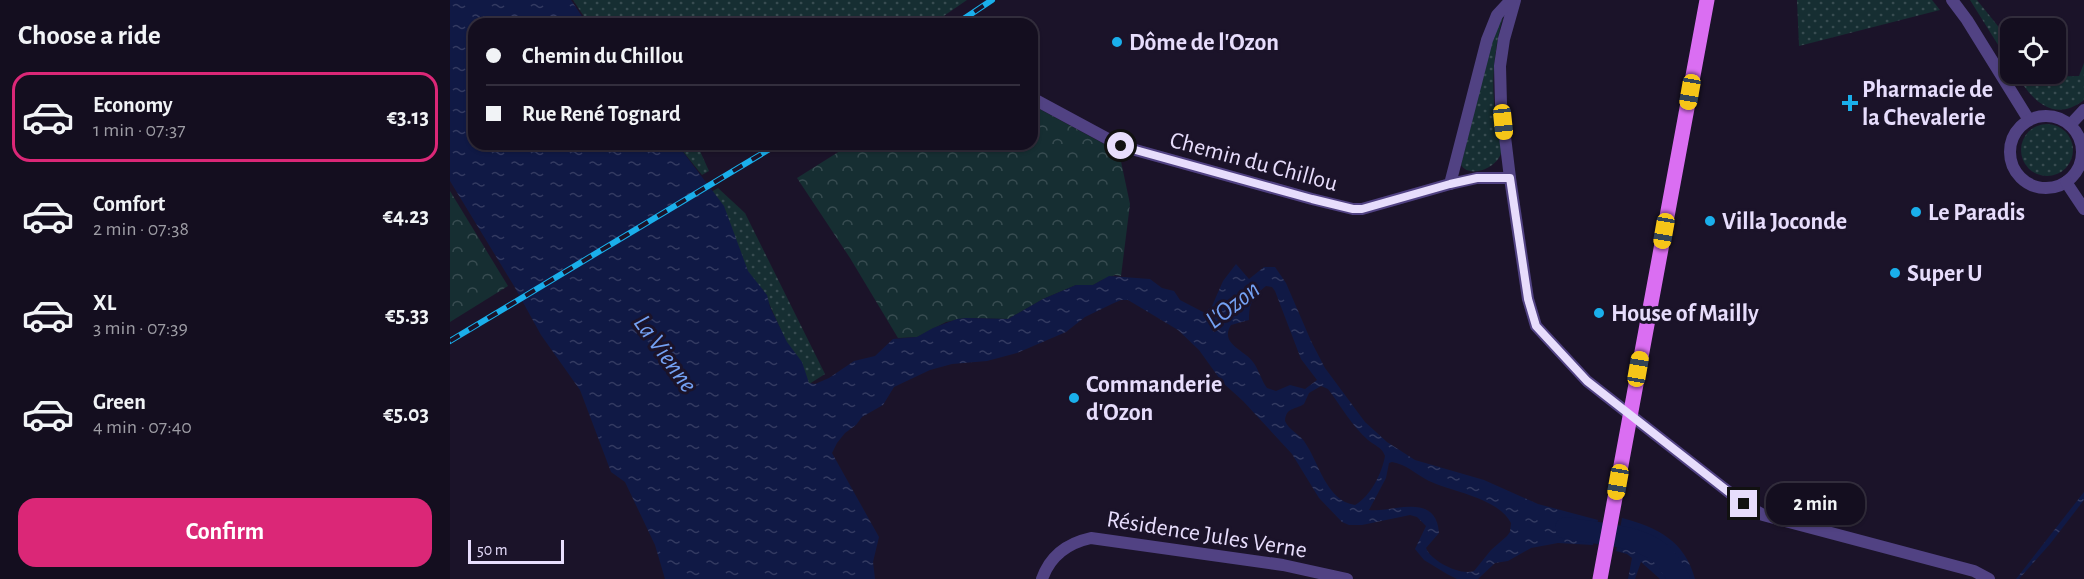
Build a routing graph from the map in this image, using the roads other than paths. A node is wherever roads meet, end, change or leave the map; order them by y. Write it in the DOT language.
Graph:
graph roads {
  1 [pos="1513,0"];
  2 [pos="1707,0"];
  3 [pos="1952,0"];
  4 [pos="1038,101"];
  5 [pos="2084,110"];
  6 [pos="2029,120"];
  7 [pos="2070,124"];
  8 [pos="1510,178"];
  9 [pos="2066,182"];
  10 [pos="1450,184"];
  11 [pos="2084,209"];
  12 [pos="1630,415"];
  13 [pos="1042,579"];
  14 [pos="1347,579"];
  15 [pos="1600,579"];
  16 [pos="1989,579"];
  1 -- 8 [label="street"];
  1 -- 10 [label="street"];
  2 -- 12 [label="main road"];
  3 -- 6 [label="street"];
  4 -- 10 [label="street, Chemin du Chillou"];
  5 -- 7 [label="street"];
  6 -- 7 [label="street"];
  6 -- 9 [label="street"];
  7 -- 9 [label="street"];
  8 -- 10 [label="street, Chemin du Chillou"];
  8 -- 12 [label="street"];
  9 -- 11 [label="street"];
  12 -- 15 [label="main road"];
  12 -- 16 [label="street"];
  13 -- 14 [label="street, Résidence Jules Verne"];
}
